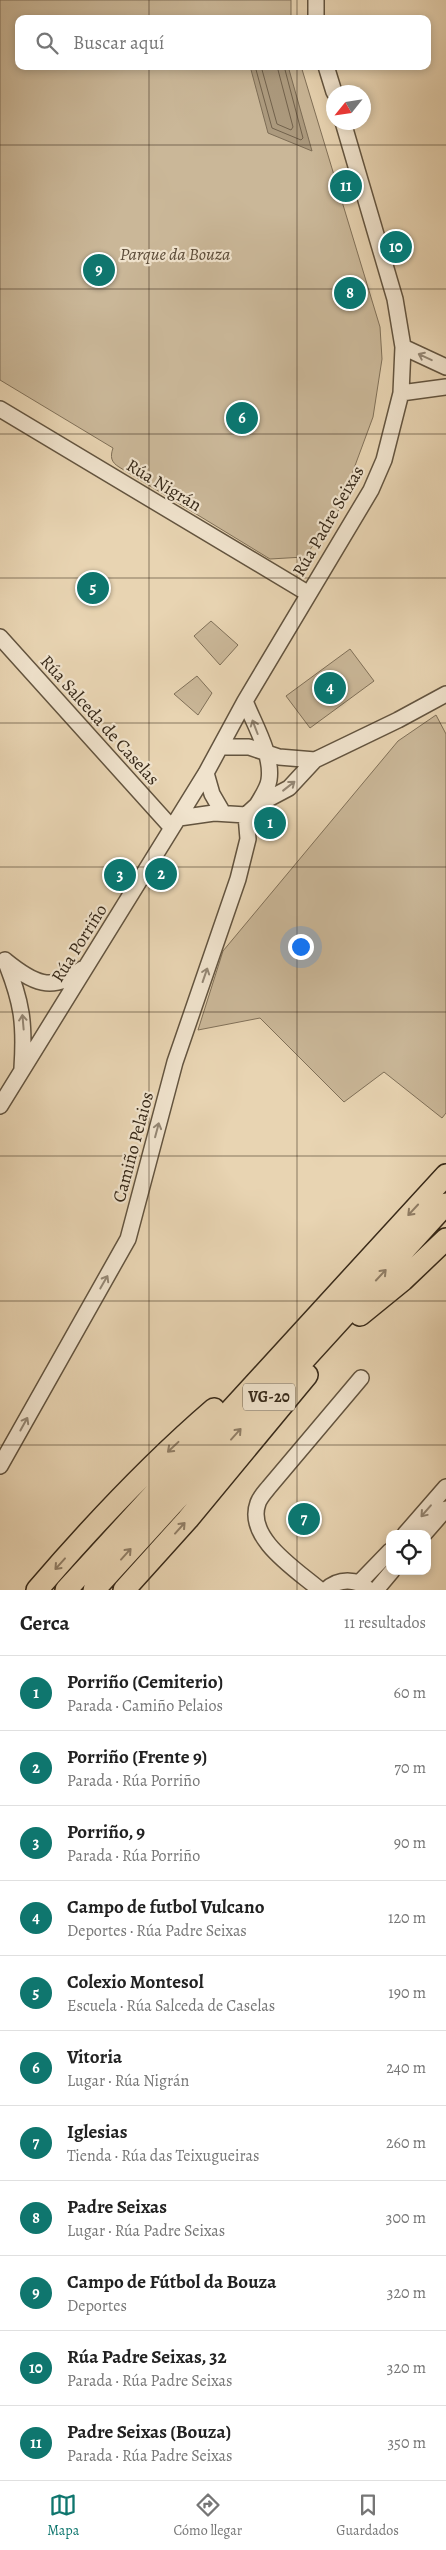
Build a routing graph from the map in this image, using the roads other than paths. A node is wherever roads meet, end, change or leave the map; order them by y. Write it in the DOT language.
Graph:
graph roads {
  1 [pos="316,0"];
  2 [pos="316,15"];
  3 [pos="327,70"];
  4 [pos="332,85"];
  5 [pos="345,130"];
  6 [pos="403,347"];
  7 [pos="446,367"];
  8 [pos="446,388"];
  9 [pos="402,393"];
  10 [pos="0,409"];
  11 [pos="308,594"];
  12 [pos="0,637"];
  13 [pos="446,694"];
  14 [pos="245,701"];
  15 [pos="222,747"];
  16 [pos="265,752"];
  17 [pos="315,760"];
  18 [pos="206,774"];
  19 [pos="251,810"];
  20 [pos="223,813"];
  21 [pos="176,823"];
  22 [pos="2,958"];
  23 [pos="90,962"];
  24 [pos="22,1070"];
  25 [pos="0,1106"];
  26 [pos="446,1174"];
  27 [pos="446,1204"];
  28 [pos="446,1239"];
  29 [pos="289,1346"];
  30 [pos="294,1369"];
  31 [pos="361,1378"];
  32 [pos="265,1425"];
  33 [pos="0,1466"];
  34 [pos="446,1488"];
  35 [pos="446,1509"];
  36 [pos="409,1530"];
  37 [pos="428,1530"];
  38 [pos="386,1556"];
  39 [pos="389,1575"];
  40 [pos="364,1586"];
  41 [pos="37,1590"];
  42 [pos="66,1590"];
  43 [pos="94,1590"];
  44 [pos="124,1590"];
  45 [pos="320,1590"];
  46 [pos="326,1590"];
  47 [pos="376,1590"];
  1 -- 2 [label="street"];
  3 -- 4 [label="street"];
  5 -- 6 [label="street, Rúa Padre Seixas"];
  7 -- 6 [label="street, one-way"];
  6 -- 9 [label="street, Rúa Padre Seixas"];
  8 -- 9 [label="street"];
  9 -- 11 [label="street, Rúa Padre Seixas"];
  10 -- 11 [label="street, Rúa Nigrán"];
  11 -- 14 [label="street, Rúa Padre Seixas"];
  12 -- 21 [label="street, Rúa Salceda de Caselas"];
  13 -- 17 [label="street"];
  14 -- 15 [label="street, Rúa Padre Seixas"];
  16 -- 14 [label="street, one-way"];
  15 -- 16 [label="street"];
  15 -- 18 [label="street"];
  16 -- 17 [label="street"];
  16 -- 19 [label="street"];
  19 -- 17 [label="street, one-way"];
  18 -- 20 [label="street"];
  18 -- 21 [label="street, Rúa Porriño"];
  19 -- 20 [label="street"];
  33 -- 19 [label="street, Camiño Pelaios, one-way"];
  20 -- 21 [label="street"];
  21 -- 23 [label="street, Rúa Porriño"];
  22 -- 23 [label="street"];
  24 -- 22 [label="street, one-way"];
  23 -- 24 [label="street, Rúa Porriño"];
  24 -- 25 [label="street, Rúa Porriño"];
  26 -- 29 [label="highway, VG-20, one-way"];
  30 -- 27 [label="highway, VG-20, one-way"];
  28 -- 32 [label="highway"];
  29 -- 41 [label="highway, one-way"];
  29 -- 42 [label="highway, VG-20"];
  30 -- 32 [label="highway"];
  43 -- 30 [label="highway, VG-20, one-way"];
  31 -- 45 [label="street"];
  44 -- 32 [label="highway, one-way"];
  34 -- 36 [label="street, one-way"];
  35 -- 37 [label="street"];
  38 -- 40 [label="street"];
  39 -- 47 [label="street"];
  40 -- 46 [label="street"];
}
